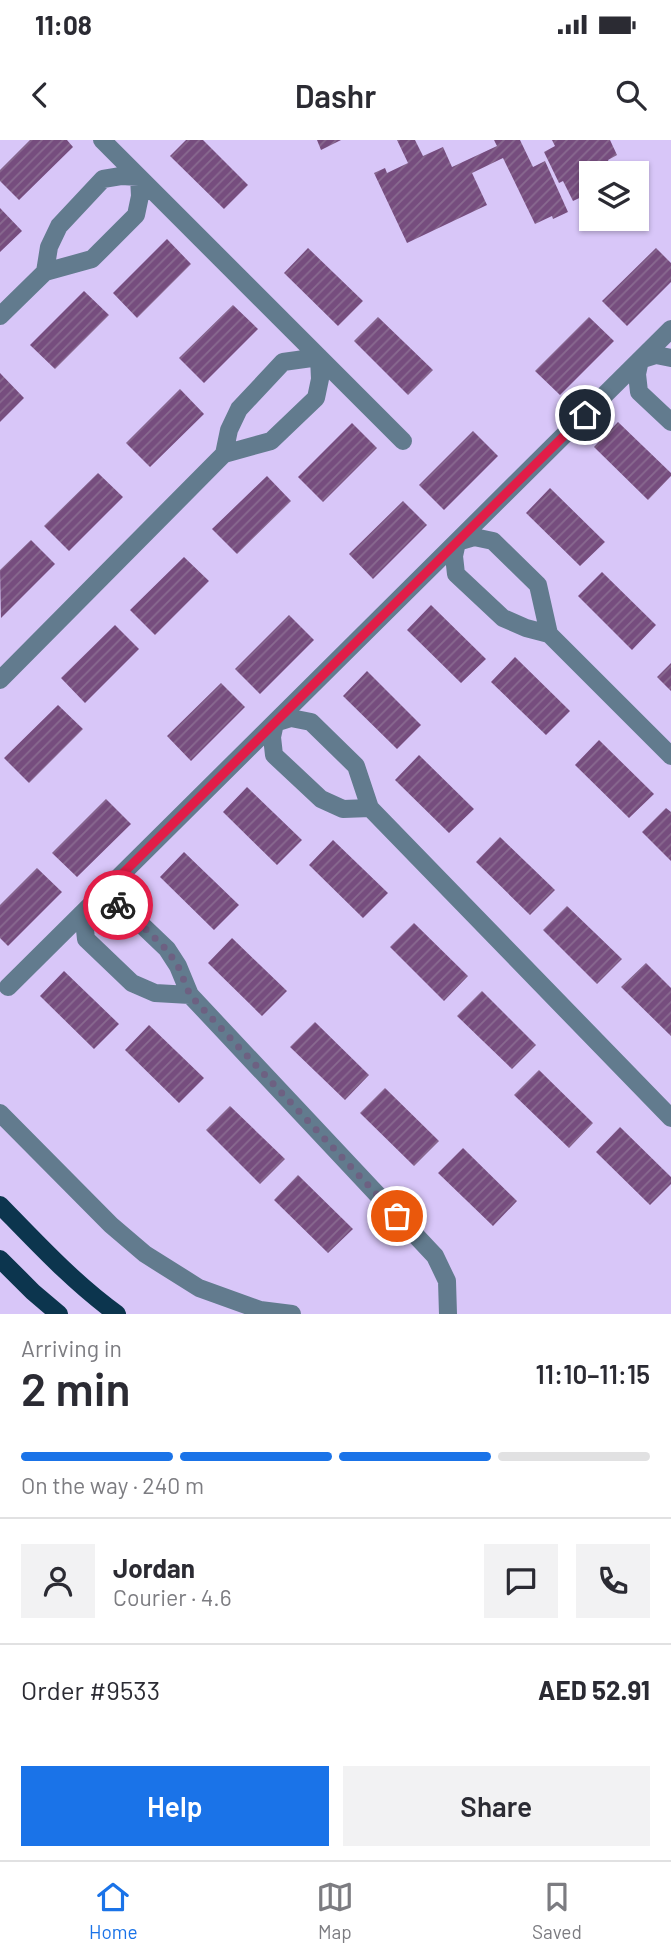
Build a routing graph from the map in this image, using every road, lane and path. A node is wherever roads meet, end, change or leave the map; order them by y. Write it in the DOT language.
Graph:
graph roads {
  1 [pos="102,140"];
  2 [pos="138,177"];
  3 [pos="45,272"];
  4 [pos="0,316"];
  5 [pos="671,329"];
  6 [pos="319,357"];
  7 [pos="671,358"];
  8 [pos="640,360"];
  9 [pos="671,422"];
  10 [pos="403,441"];
  11 [pos="224,454"];
  12 [pos="457,542"];
  13 [pos="549,634"];
  14 [pos="0,680"];
  15 [pos="275,723"];
  16 [pos="671,756"];
  17 [pos="370,808"];
  18 [pos="88,908"];
  19 [pos="8,987"];
  20 [pos="190,995"];
  21 [pos="0,1113"];
  22 [pos="671,1118"];
  23 [pos="0,1205"];
  24 [pos="0,1259"];
  25 [pos="59,1314"];
  26 [pos="117,1314"];
  27 [pos="292,1314"];
  28 [pos="448,1314"];
  1 -- 2 [label="street"];
  2 -- 3 [label="street"];
  2 -- 3 [label="street"];
  2 -- 6 [label="street"];
  3 -- 4 [label="street"];
  5 -- 8 [label="street"];
  6 -- 10 [label="street"];
  6 -- 11 [label="street"];
  6 -- 11 [label="street"];
  7 -- 8 [label="street"];
  8 -- 9 [label="street"];
  8 -- 12 [label="street"];
  11 -- 14 [label="street"];
  12 -- 13 [label="street"];
  12 -- 13 [label="street"];
  12 -- 15 [label="street"];
  13 -- 16 [label="street"];
  15 -- 17 [label="street"];
  15 -- 17 [label="street"];
  15 -- 18 [label="street"];
  17 -- 22 [label="street"];
  18 -- 19 [label="street"];
  18 -- 20 [label="street"];
  18 -- 20 [label="street"];
  20 -- 28 [label="street"];
  21 -- 27 [label="street"];
  23 -- 26 [label="main road"];
  24 -- 25 [label="main road"];
}
